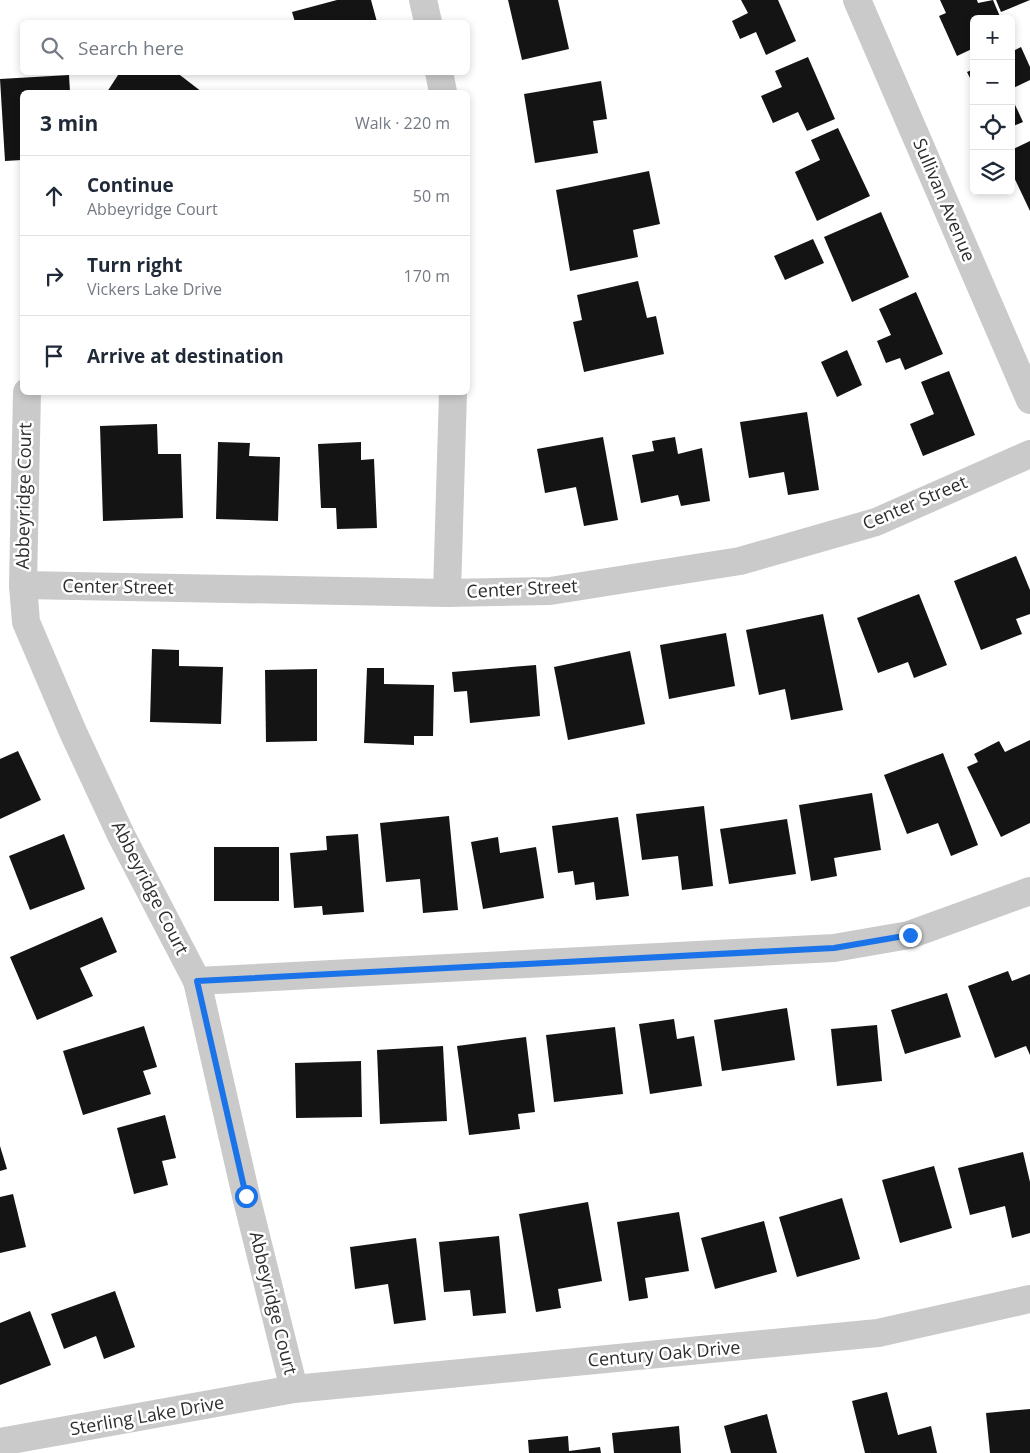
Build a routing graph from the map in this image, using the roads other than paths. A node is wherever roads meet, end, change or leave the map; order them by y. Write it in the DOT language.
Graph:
graph roads {
  1 [pos="423,0"];
  2 [pos="857,0"];
  3 [pos="428,20"];
  4 [pos="440,75"];
  5 [pos="443,90"];
  6 [pos="26,395"];
  7 [pos="453,395"];
  8 [pos="1030,400"];
  9 [pos="1030,454"];
  10 [pos="23,585"];
  11 [pos="447,593"];
  12 [pos="1030,891"];
  13 [pos="197,981"];
  14 [pos="1030,1299"];
  15 [pos="294,1389"];
  16 [pos="0,1442"];
  1 -- 3 [label="street"];
  2 -- 8 [label="street, Sullivan Avenue"];
  4 -- 5 [label="street"];
  6 -- 10 [label="street, Abbeyridge Court"];
  7 -- 11 [label="street"];
  9 -- 11 [label="street, Center Street"];
  10 -- 11 [label="street, Center Street"];
  10 -- 13 [label="street, Abbeyridge Court"];
  12 -- 13 [label="street"];
  13 -- 15 [label="street, Abbeyridge Court"];
  14 -- 15 [label="street, Century Oak Drive"];
  15 -- 16 [label="street, Sterling Lake Drive"];
}
